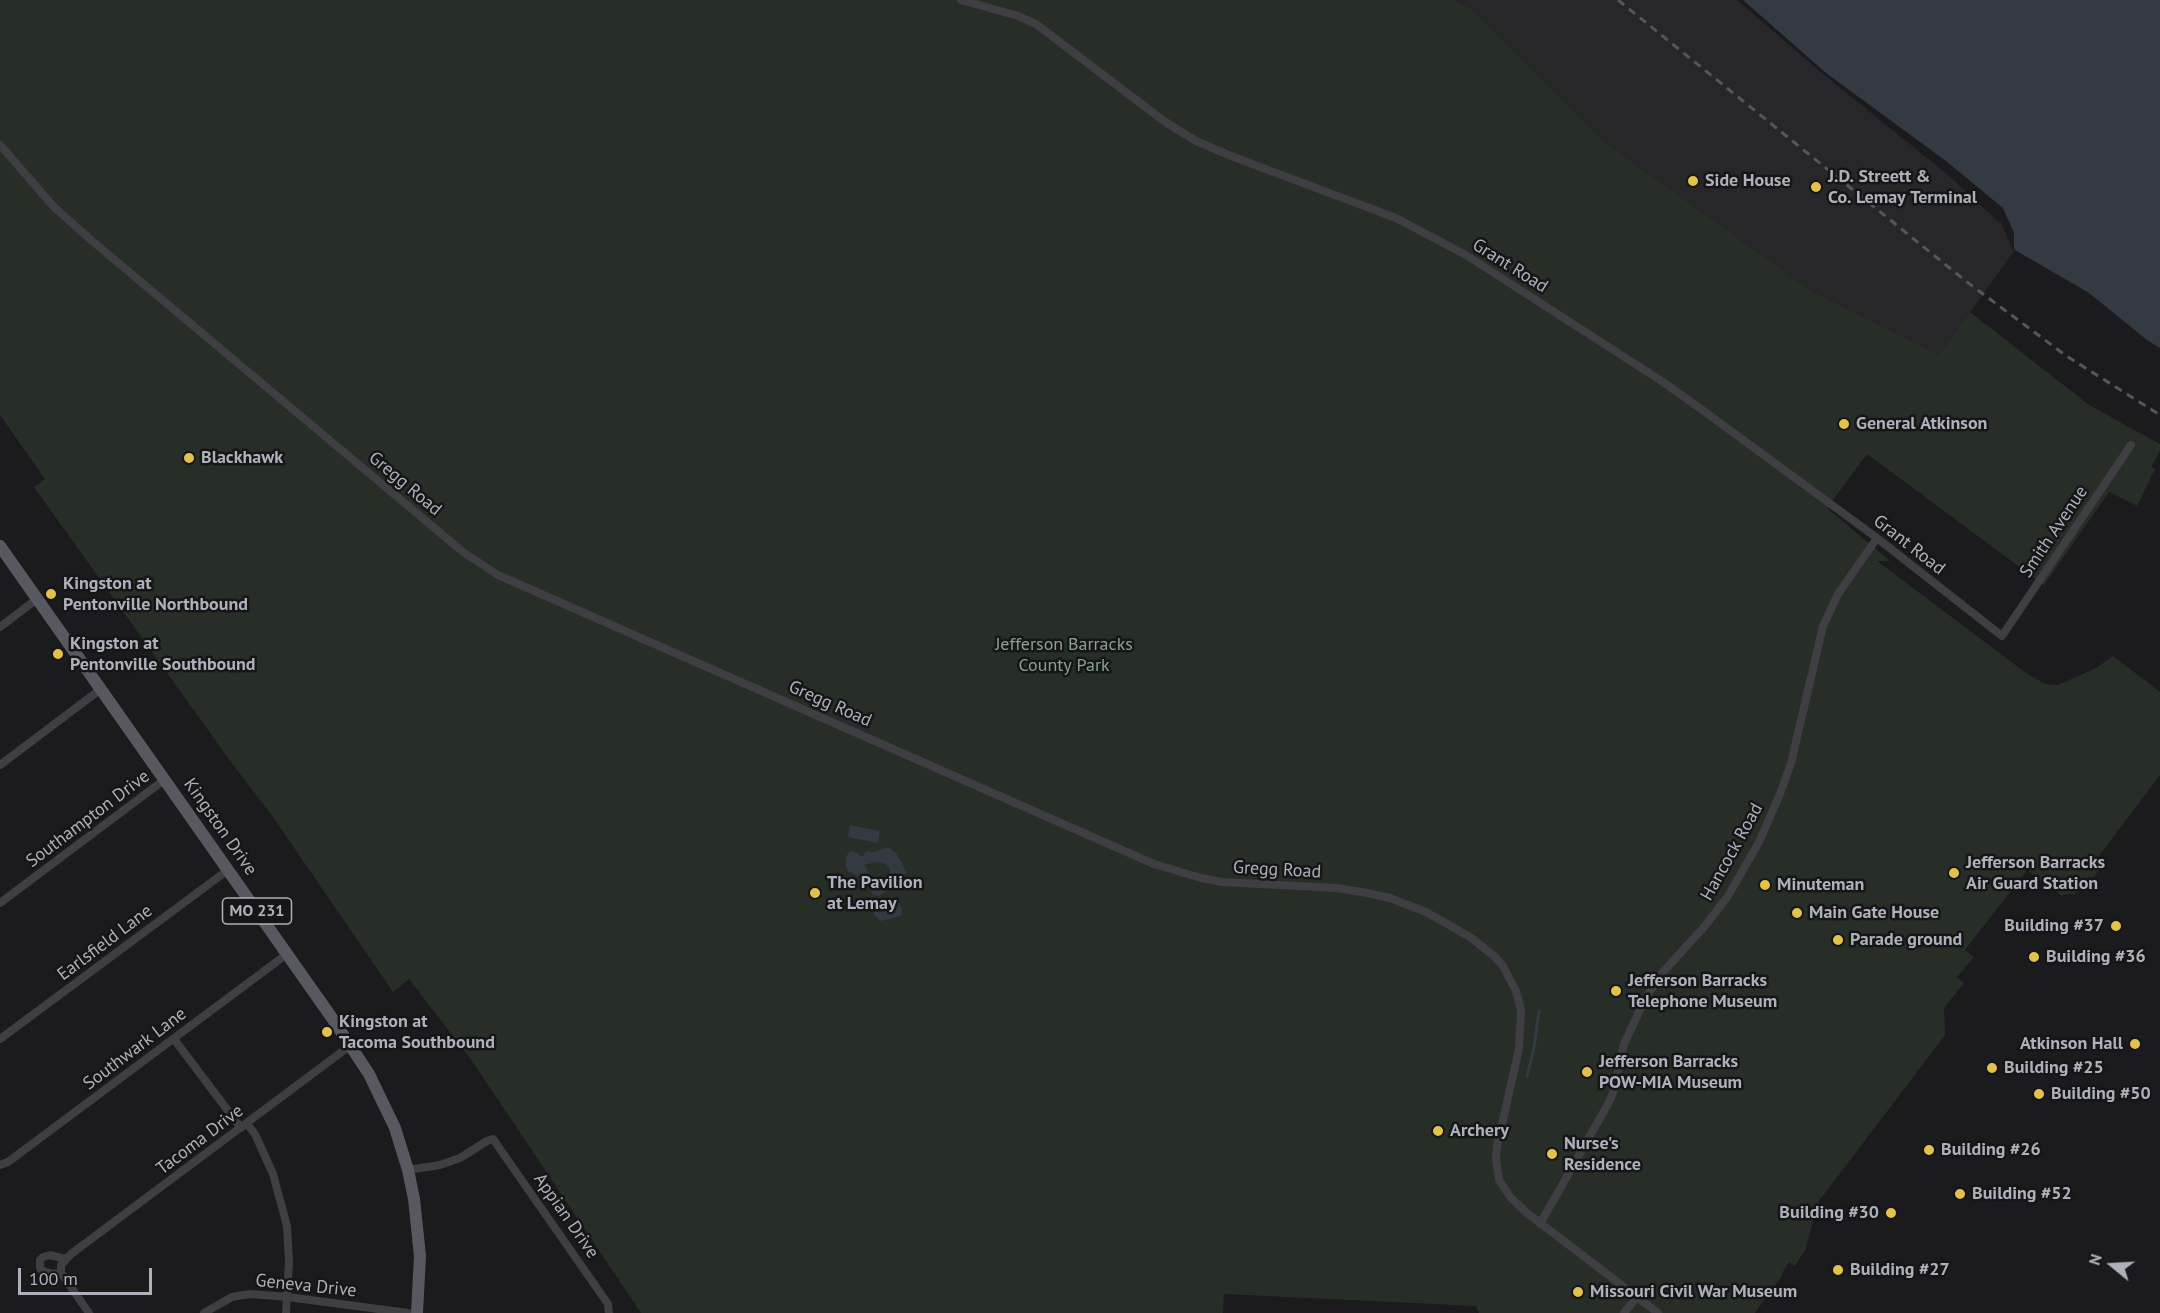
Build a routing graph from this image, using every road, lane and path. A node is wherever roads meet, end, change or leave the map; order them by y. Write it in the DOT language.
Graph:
graph roads {
  1 [pos="960,0"];
  2 [pos="0,145"];
  3 [pos="2132,445"];
  4 [pos="1877,538"];
  5 [pos="0,546"];
  6 [pos="37,599"];
  7 [pos="0,627"];
  8 [pos="2002,636"];
  9 [pos="101,689"];
  10 [pos="0,765"];
  11 [pos="164,780"];
  12 [pos="228,870"];
  13 [pos="0,903"];
  14 [pos="287,954"];
  15 [pos="0,1039"];
  16 [pos="174,1039"];
  17 [pos="351,1045"];
  18 [pos="244,1126"];
  19 [pos="0,1165"];
  20 [pos="408,1170"];
  21 [pos="1540,1224"];
  22 [pos="66,1259"];
  23 [pos="61,1273"];
  24 [pos="1637,1296"];
  25 [pos="288,1297"];
  26 [pos="609,1312"];
  27 [pos="89,1313"];
  28 [pos="204,1313"];
  29 [pos="286,1313"];
  30 [pos="408,1313"];
  31 [pos="417,1313"];
  32 [pos="1624,1313"];
  33 [pos="1658,1313"];
  1 -- 4 [label="street, Grant Road"];
  2 -- 21 [label="street, Gregg Road"];
  3 -- 8 [label="street, Smith Avenue"];
  4 -- 8 [label="street, Grant Road"];
  4 -- 21 [label="street, Hancock Road"];
  5 -- 6 [label="main road, Kingston Drive / MO 231"];
  6 -- 7 [label="street"];
  6 -- 9 [label="main road, Kingston Drive / MO 231"];
  9 -- 10 [label="street"];
  9 -- 11 [label="main road, Kingston Drive / MO 231"];
  11 -- 12 [label="main road, Kingston Drive / MO 231"];
  11 -- 13 [label="street, Southampton Drive"];
  12 -- 14 [label="main road, Kingston Drive / MO 231"];
  12 -- 15 [label="street, Earlsfield Lane"];
  14 -- 16 [label="street, Southwark Lane"];
  14 -- 17 [label="main road, Kingston Drive / MO 231"];
  16 -- 18 [label="street"];
  16 -- 19 [label="street, Southwark Lane"];
  17 -- 18 [label="street, Tacoma Drive"];
  17 -- 20 [label="main road, Kingston Drive / MO 231"];
  18 -- 22 [label="street, Tacoma Drive"];
  18 -- 25 [label="street"];
  20 -- 26 [label="street, Appian Drive"];
  20 -- 31 [label="main road, Kingston Drive / MO 231"];
  21 -- 24 [label="street, Gregg Road"];
  22 -- 23 [label="street"];
  22 -- 23 [label="street, Tacoma Drive"];
  23 -- 27 [label="street"];
  24 -- 32 [label="street"];
  24 -- 33 [label="street, Gregg Road"];
  25 -- 28 [label="street, Geneva Drive"];
  25 -- 29 [label="street"];
  25 -- 30 [label="street, Geneva Drive"];
}
